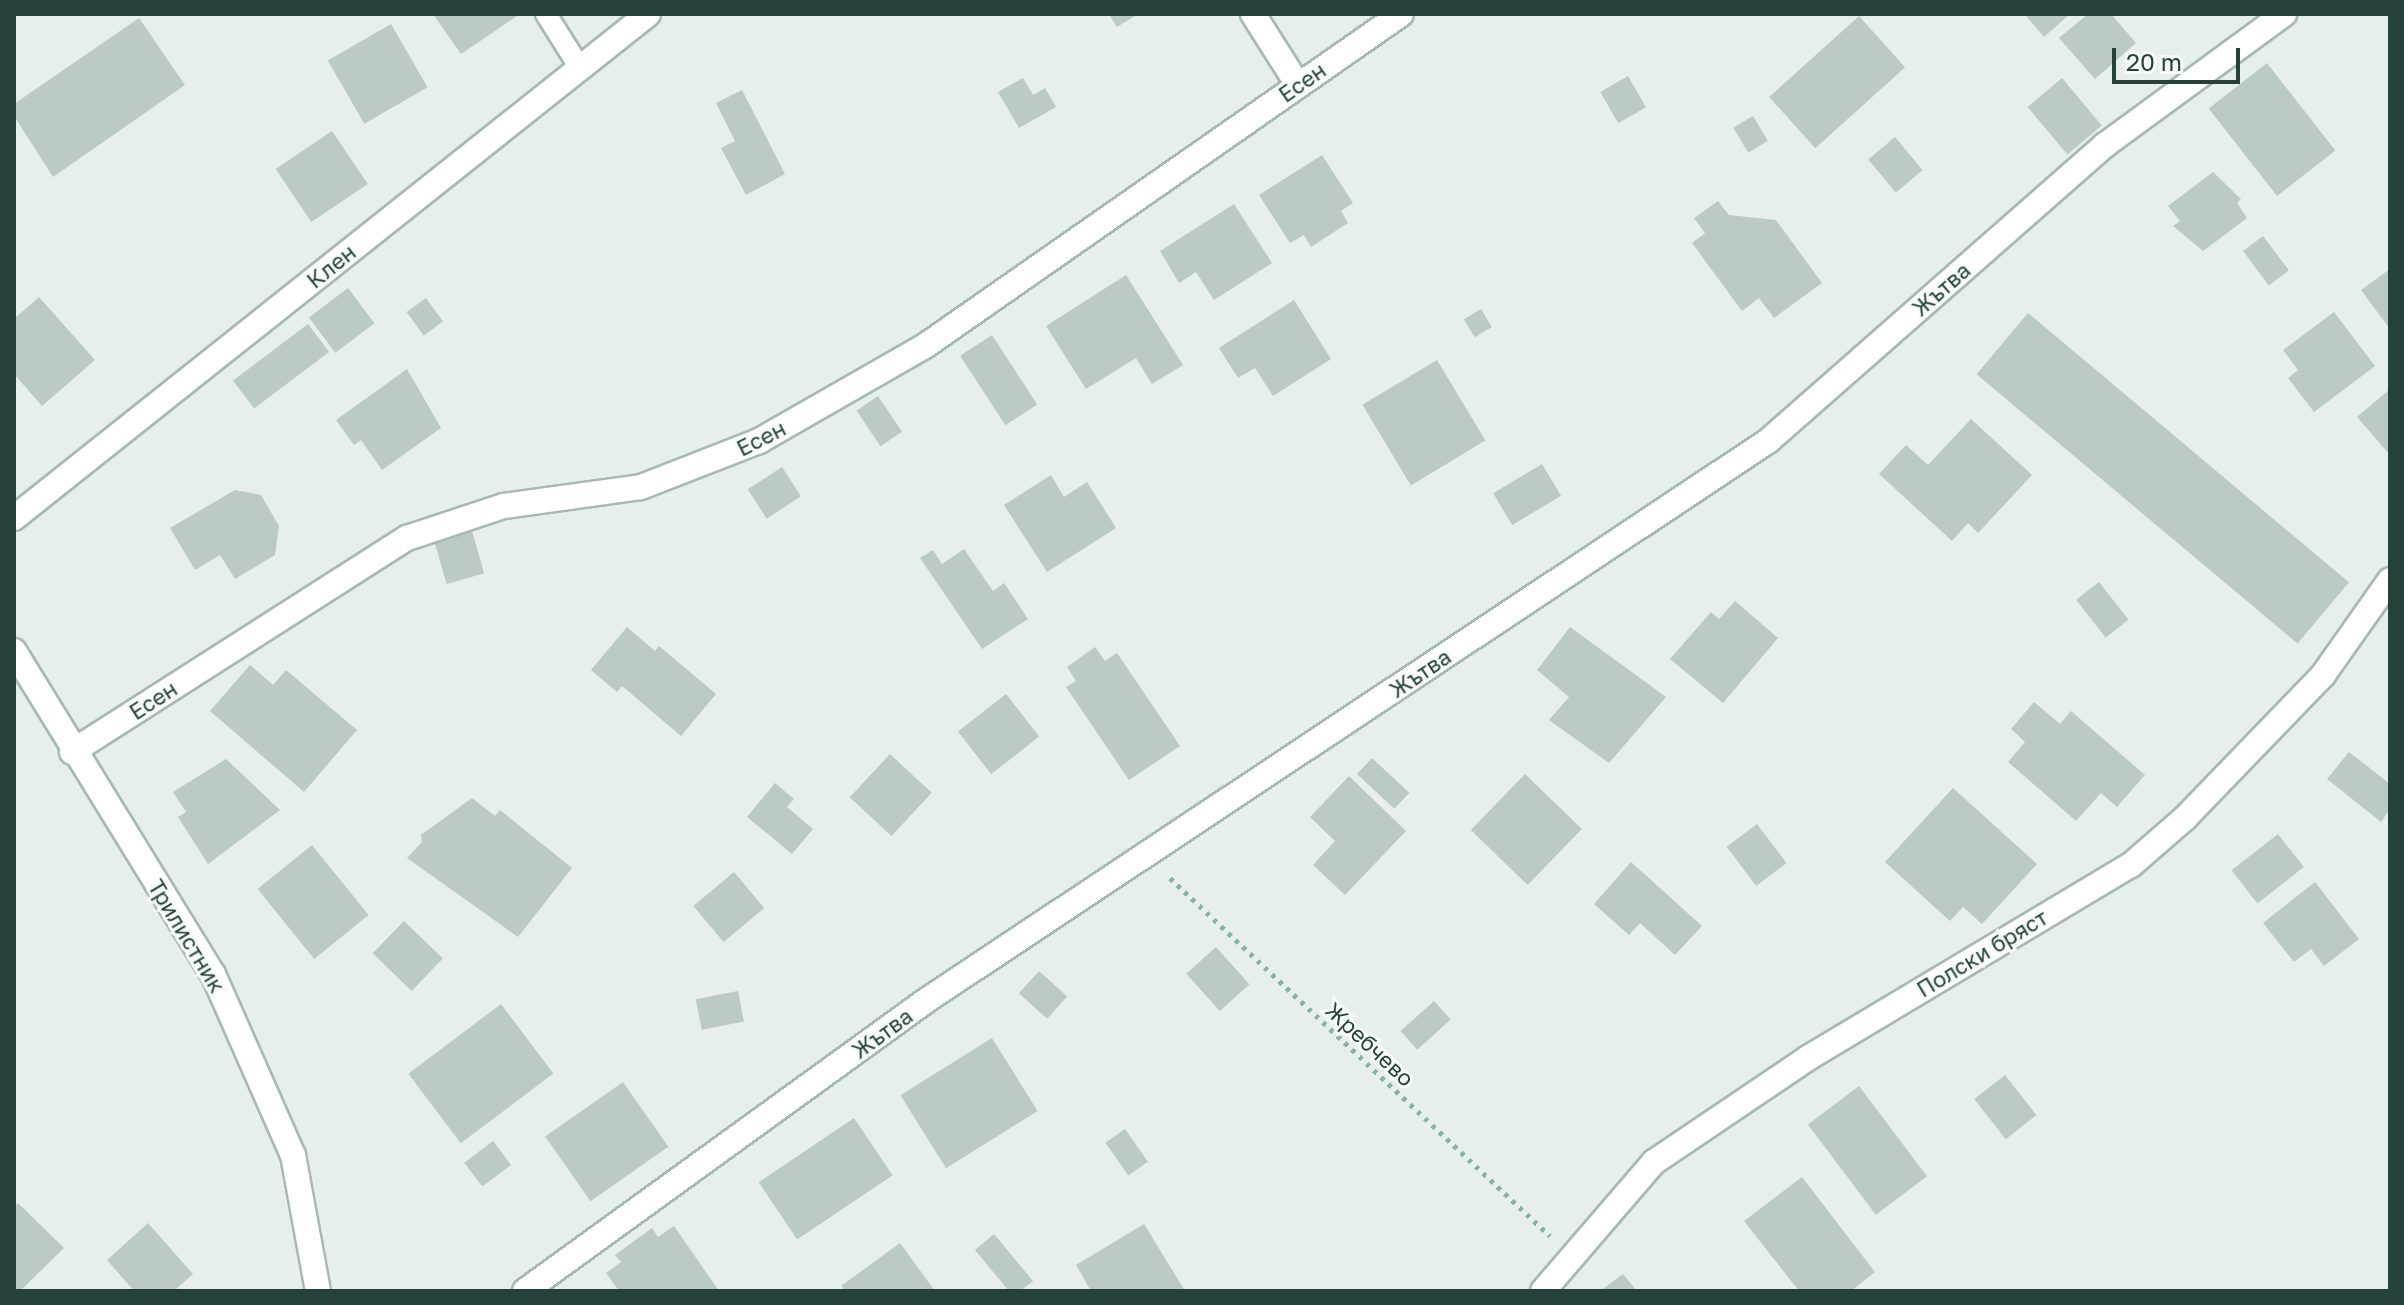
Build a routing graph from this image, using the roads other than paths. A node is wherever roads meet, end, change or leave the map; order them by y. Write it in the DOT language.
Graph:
graph roads {
  1 [pos="546,14"];
  2 [pos="648,14"];
  3 [pos="1253,14"];
  4 [pos="1401,14"];
  5 [pos="2284,14"];
  6 [pos="580,68"];
  7 [pos="1298,85"];
  8 [pos="14,518"];
  9 [pos="2390,580"];
  10 [pos="14,653"];
  11 [pos="72,752"];
  12 [pos="318,1291"];
  13 [pos="525,1291"];
  14 [pos="1543,1291"];
  1 -- 6 [label="lane"];
  2 -- 6 [label="street, Клен"];
  3 -- 7 [label="street"];
  4 -- 7 [label="street, Есен"];
  5 -- 13 [label="street, Жътва"];
  6 -- 8 [label="street, Клен"];
  7 -- 11 [label="street, Есен"];
  9 -- 14 [label="street, Полски бряст"];
  10 -- 11 [label="street, Трилистник"];
  11 -- 12 [label="street, Трилистник"];
}
